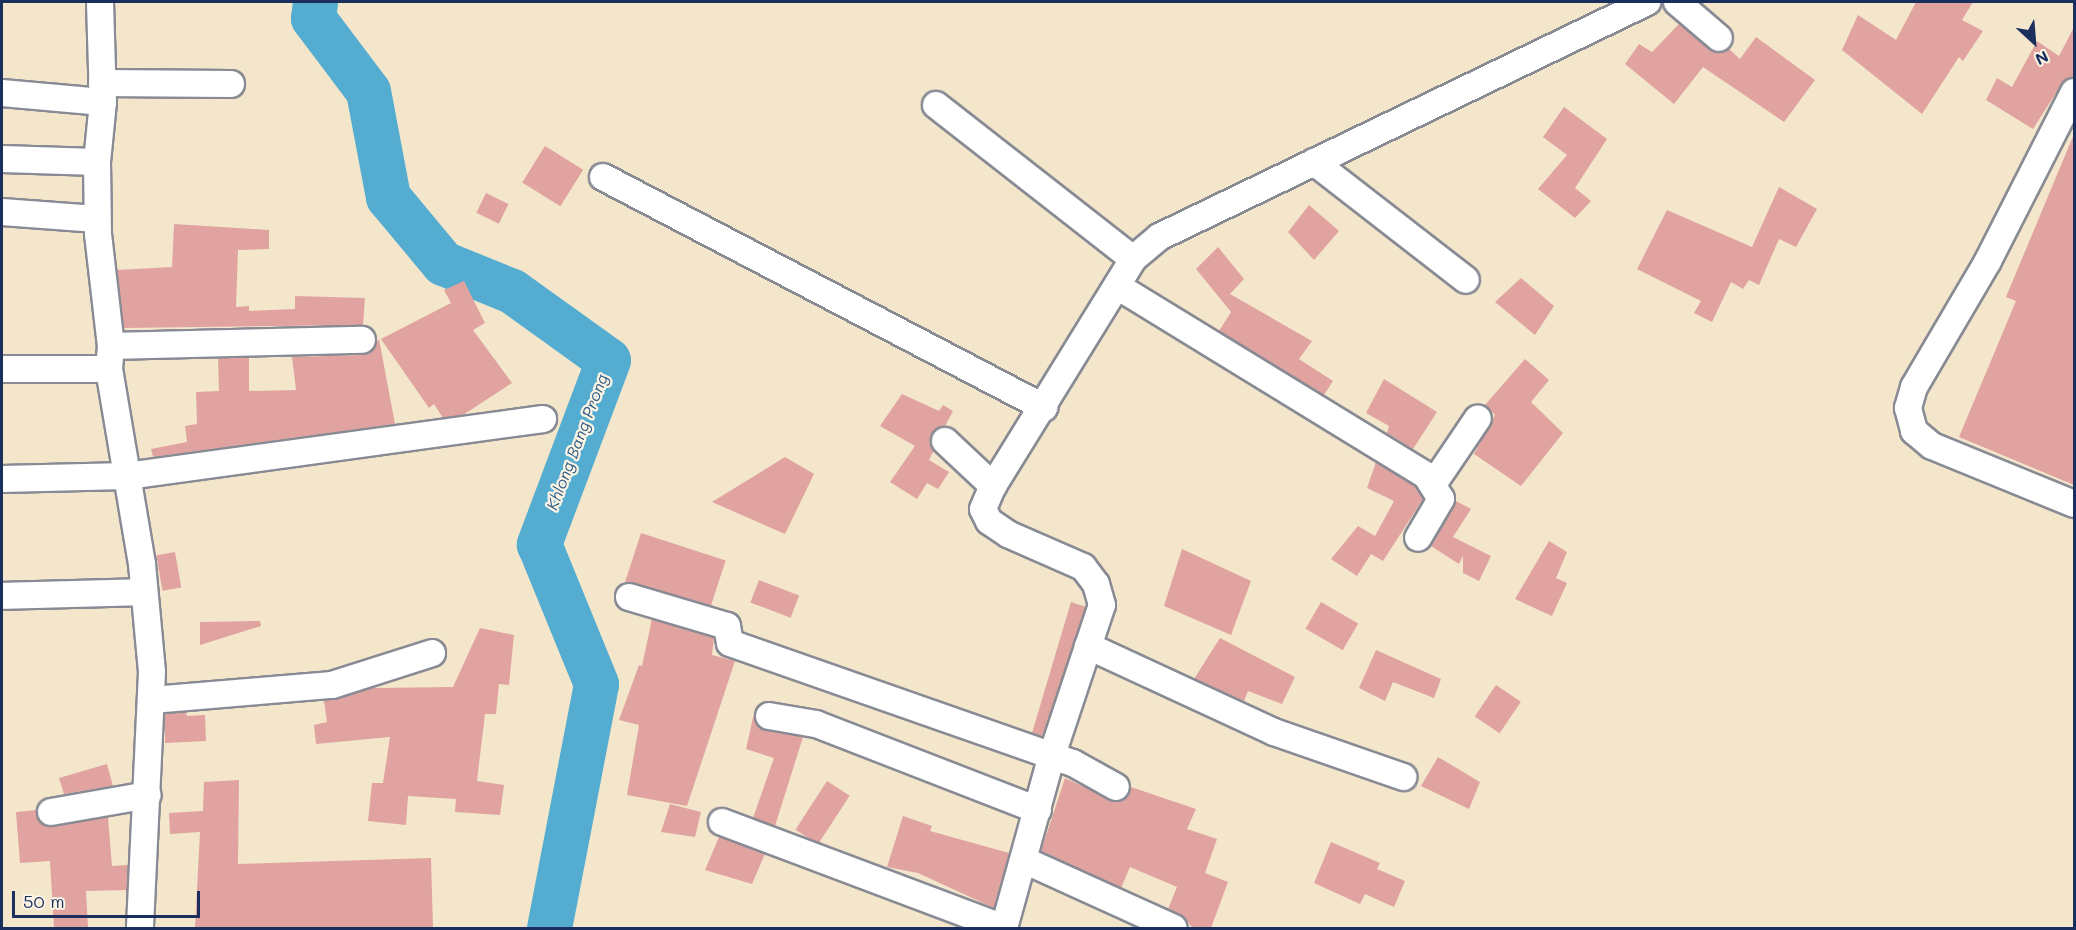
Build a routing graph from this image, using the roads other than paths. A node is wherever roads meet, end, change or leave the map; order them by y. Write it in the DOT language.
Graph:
graph roads {
  1 [pos="100,2"];
  2 [pos="1647,2"];
  3 [pos="1677,2"];
  4 [pos="1719,38"];
  5 [pos="231,84"];
  6 [pos="102,92"];
  7 [pos="2074,92"];
  8 [pos="2,93"];
  9 [pos="936,105"];
  10 [pos="2,159"];
  11 [pos="97,162"];
  12 [pos="1314,162"];
  13 [pos="603,177"];
  14 [pos="2,212"];
  15 [pos="97,219"];
  16 [pos="1133,260"];
  17 [pos="1466,280"];
  18 [pos="1117,286"];
  19 [pos="362,340"];
  20 [pos="110,358"];
  21 [pos="2,369"];
  22 [pos="1044,408"];
  23 [pos="1478,418"];
  24 [pos="543,419"];
  25 [pos="945,441"];
  26 [pos="127,476"];
  27 [pos="2,479"];
  28 [pos="1434,483"];
  29 [pos="993,486"];
  30 [pos="2074,504"];
  31 [pos="1418,538"];
  32 [pos="144,592"];
  33 [pos="2,596"];
  34 [pos="629,597"];
  35 [pos="1088,646"];
  36 [pos="432,653"];
  37 [pos="152,700"];
  38 [pos="769,716"];
  39 [pos="1052,755"];
  40 [pos="1403,777"];
  41 [pos="1116,787"];
  42 [pos="148,795"];
  43 [pos="1038,810"];
  44 [pos="51,813"];
  45 [pos="722,822"];
  46 [pos="1026,861"];
  47 [pos="141,928"];
  48 [pos="1174,928"];
  1 -- 6 [label="street"];
  2 -- 12 [label="street"];
  3 -- 4 [label="street"];
  5 -- 6 [label="street"];
  6 -- 8 [label="street"];
  6 -- 11 [label="street"];
  7 -- 30 [label="street"];
  9 -- 16 [label="street"];
  10 -- 11 [label="street"];
  11 -- 15 [label="street"];
  12 -- 16 [label="street"];
  12 -- 17 [label="street"];
  13 -- 22 [label="street"];
  14 -- 15 [label="street"];
  15 -- 20 [label="street"];
  16 -- 18 [label="street"];
  18 -- 22 [label="street"];
  18 -- 28 [label="street"];
  19 -- 20 [label="street"];
  20 -- 21 [label="street"];
  20 -- 26 [label="street"];
  22 -- 29 [label="street"];
  23 -- 28 [label="street"];
  24 -- 26 [label="street"];
  25 -- 29 [label="street"];
  26 -- 27 [label="street"];
  26 -- 32 [label="street"];
  28 -- 31 [label="street"];
  29 -- 35 [label="street"];
  32 -- 33 [label="street"];
  32 -- 37 [label="street"];
  34 -- 39 [label="street"];
  35 -- 39 [label="street"];
  35 -- 40 [label="street"];
  36 -- 37 [label="street"];
  37 -- 42 [label="street"];
  38 -- 43 [label="street"];
  39 -- 41 [label="street"];
  39 -- 43 [label="street"];
  42 -- 44 [label="street"];
  42 -- 47 [label="street"];
  43 -- 46 [label="street"];
  45 -- 46 [label="street"];
  46 -- 48 [label="street"];
}
